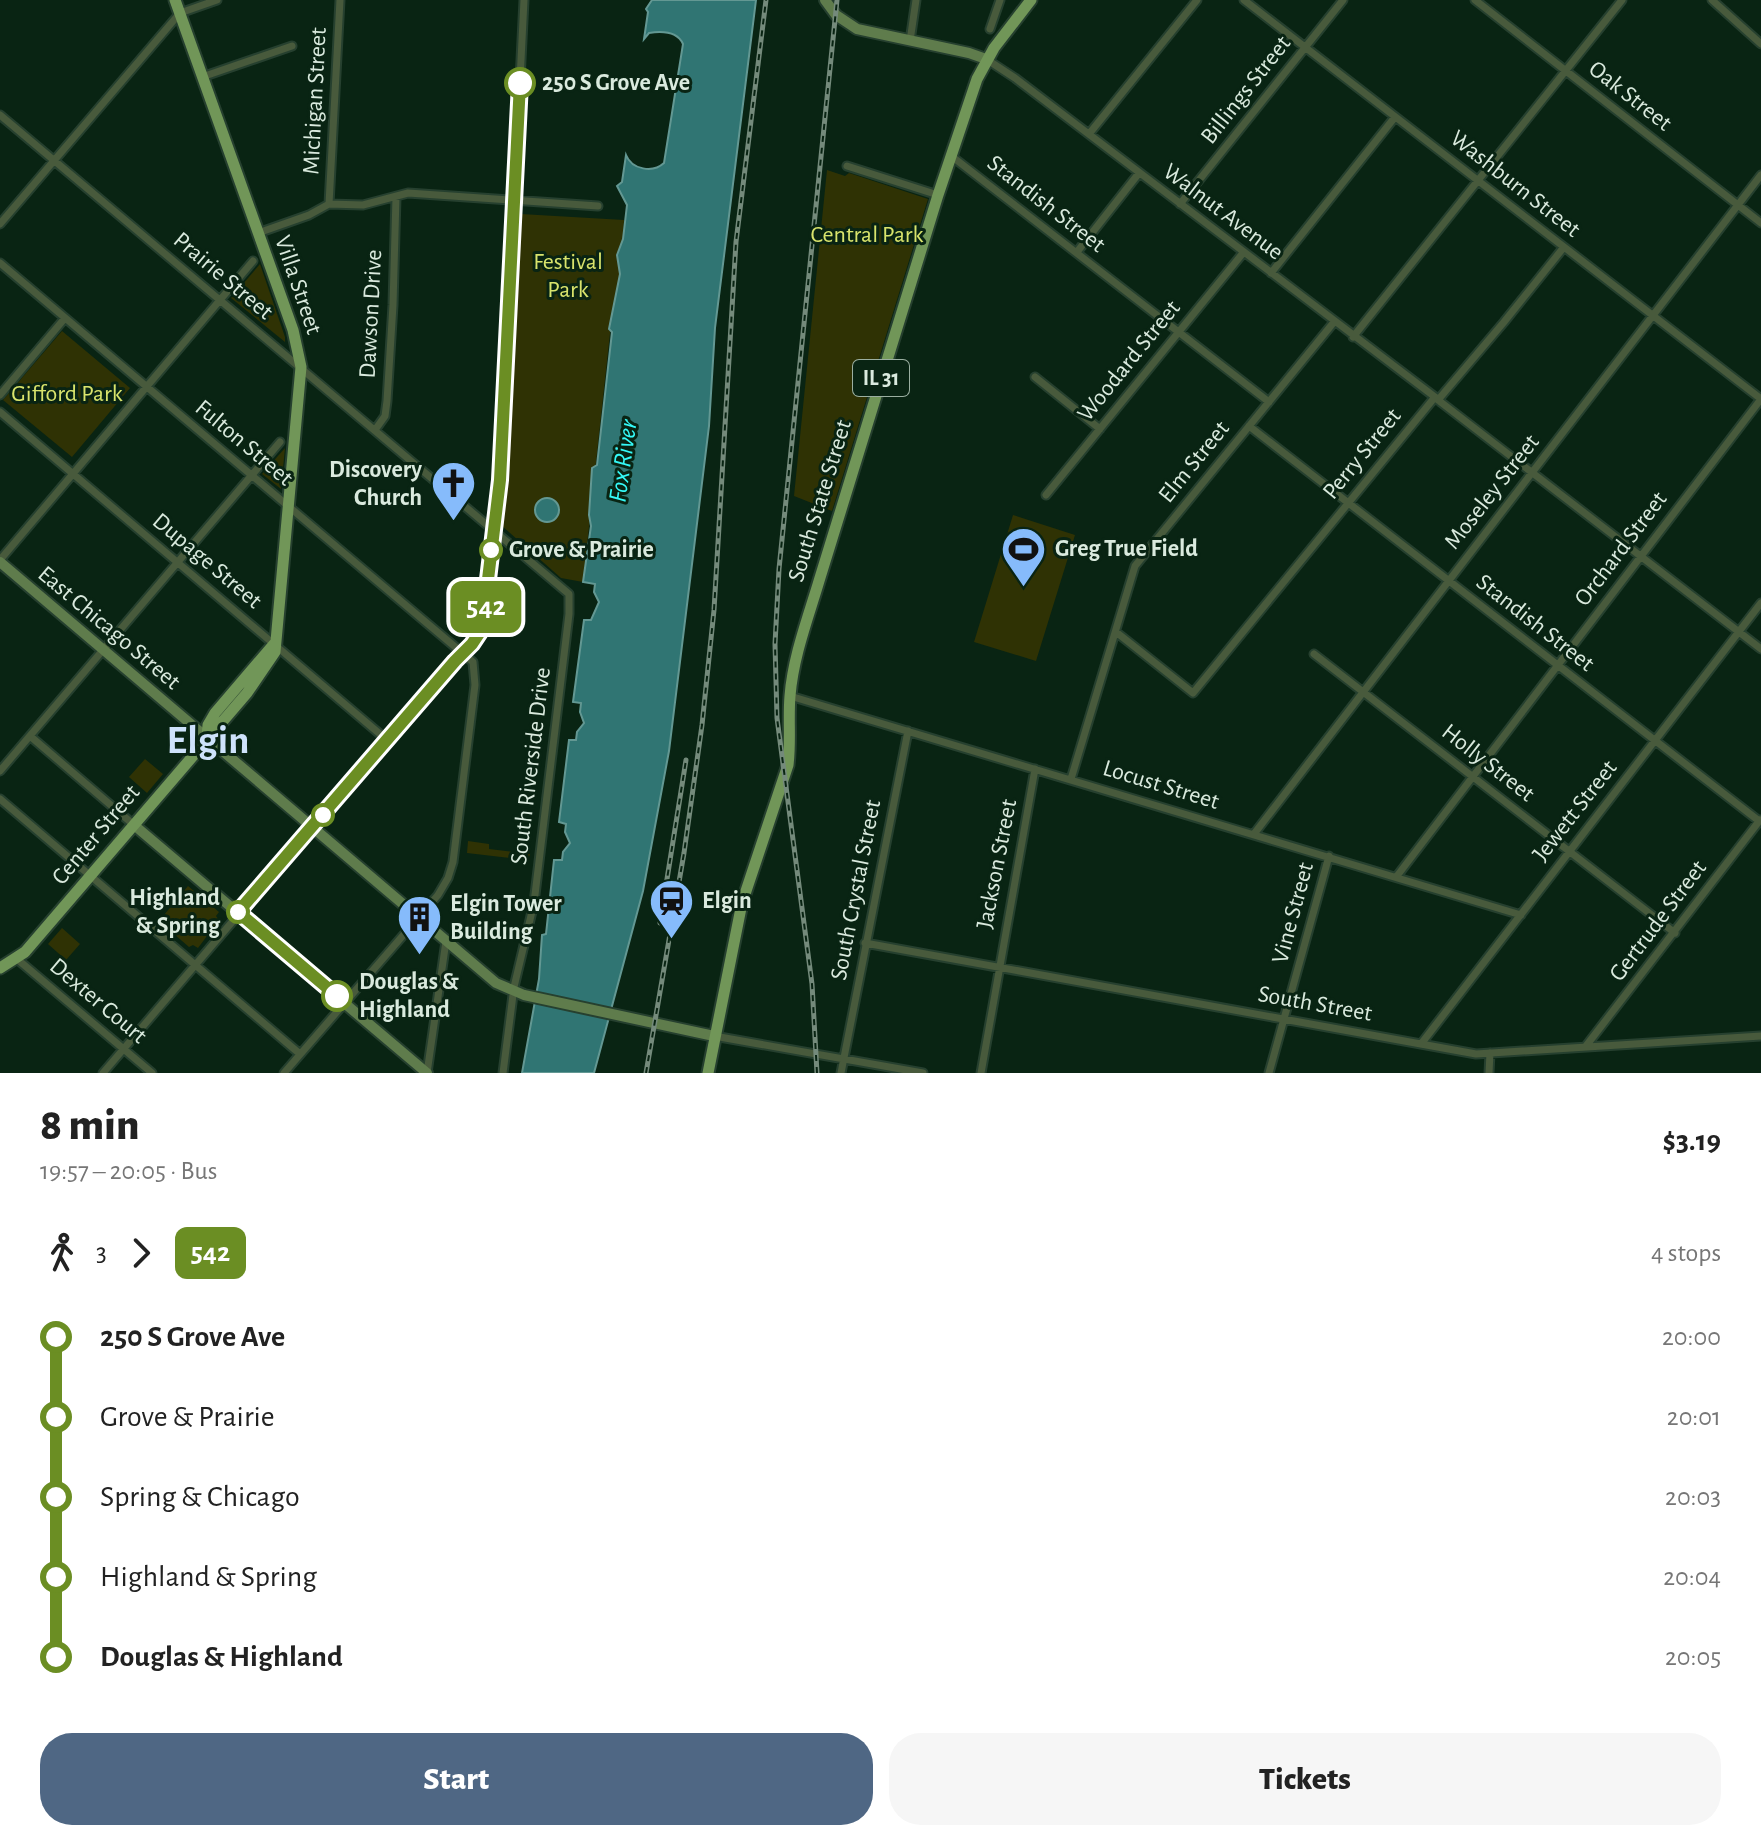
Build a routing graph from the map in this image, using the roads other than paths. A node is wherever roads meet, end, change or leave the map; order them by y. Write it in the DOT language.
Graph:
graph roads {
  1 [pos="175,0"];
  2 [pos="217,0"];
  3 [pos="340,0"];
  4 [pos="524,0"];
  5 [pos="825,0"];
  6 [pos="916,0"];
  7 [pos="1000,0"];
  8 [pos="1031,0"];
  9 [pos="1197,0"];
  10 [pos="1244,0"];
  11 [pos="1343,0"];
  12 [pos="1475,0"];
  13 [pos="1622,0"];
  14 [pos="1712,0"];
  15 [pos="180,13"];
  16 [pos="990,29"];
  17 [pos="910,41"];
  18 [pos="1761,44"];
  19 [pos="292,46"];
  20 [pos="1305,47"];
  21 [pos="986,59"];
  22 [pos="1565,70"];
  23 [pos="202,77"];
  24 [pos="0,115"];
  25 [pos="1395,117"];
  26 [pos="1089,134"];
  27 [pos="950,155"];
  28 [pos="54,160"];
  29 [pos="847,166"];
  30 [pos="1139,173"];
  31 [pos="1761,175"];
  32 [pos="1477,180"];
  33 [pos="938,195"];
  34 [pos="396,197"];
  35 [pos="514,200"];
  36 [pos="329,204"];
  37 [pos="1180,204"];
  38 [pos="1738,205"];
  39 [pos="598,206"];
  40 [pos="1761,223"];
  41 [pos="0,224"];
  42 [pos="258,233"];
  43 [pos="1564,247"];
  44 [pos="1077,252"];
  45 [pos="1243,253"];
  46 [pos="253,261"];
  47 [pos="0,263"];
  48 [pos="1271,273"];
  49 [pos="220,300"];
  50 [pos="1653,315"];
  51 [pos="65,318"];
  52 [pos="1334,322"];
  53 [pos="1179,332"];
  54 [pos="1353,337"];
  55 [pos="301,367"];
  56 [pos="1035,377"];
  57 [pos="146,387"];
  58 [pos="0,395"];
  59 [pos="1437,398"];
  60 [pos="1761,399"];
  61 [pos="1269,402"];
  62 [pos="0,412"];
  63 [pos="1249,426"];
  64 [pos="1100,429"];
  65 [pos="375,430"];
  66 [pos="280,442"];
  67 [pos="73,473"];
  68 [pos="1532,473"];
  69 [pos="251,475"];
  70 [pos="1046,495"];
  71 [pos="1348,504"];
  72 [pos="288,507"];
  73 [pos="494,530"];
  74 [pos="1640,556"];
  75 [pos="0,561"];
  76 [pos="177,562"];
  77 [pos="1449,581"];
  78 [pos="567,592"];
  79 [pos="1761,603"];
  80 [pos="1116,632"];
  81 [pos="1739,632"];
  82 [pos="274,644"];
  83 [pos="103,649"];
  84 [pos="1761,649"];
  85 [pos="462,653"];
  86 [pos="1314,654"];
  87 [pos="1557,665"];
  88 [pos="1363,692"];
  89 [pos="790,696"];
  90 [pos="908,731"];
  91 [pos="30,736"];
  92 [pos="207,737"];
  93 [pos="387,740"];
  94 [pos="1655,741"];
  95 [pos="1035,769"];
  96 [pos="0,771"];
  97 [pos="1472,777"];
  98 [pos="1071,779"];
  99 [pos="0,799"];
  100 [pos="1760,820"];
  101 [pos="134,825"];
  102 [pos="312,828"];
  103 [pos="1254,834"];
  104 [pos="1570,852"];
  105 [pos="1329,856"];
  106 [pos="90,876"];
  107 [pos="1397,876"];
  108 [pos="238,912"];
  109 [pos="1521,915"];
  110 [pos="418,917"];
  111 [pos="1675,933"];
  112 [pos="446,941"];
  113 [pos="865,943"];
  114 [pos="17,959"];
  115 [pos="195,964"];
  116 [pos="998,967"];
  117 [pos="0,968"];
  118 [pos="519,993"];
  119 [pos="345,1003"];
  120 [pos="1284,1019"];
  121 [pos="714,1036"];
  122 [pos="1761,1036"];
  123 [pos="1421,1044"];
  124 [pos="1586,1046"];
  125 [pos="123,1049"];
  126 [pos="1490,1053"];
  127 [pos="300,1054"];
  128 [pos="843,1058"];
  129 [pos="103,1073"];
  130 [pos="152,1073"];
  131 [pos="284,1073"];
  132 [pos="427,1073"];
  133 [pos="503,1073"];
  134 [pos="708,1073"];
  135 [pos="841,1073"];
  136 [pos="923,1073"];
  137 [pos="981,1073"];
  138 [pos="1269,1073"];
  139 [pos="1489,1073"];
  1 -- 15 [label="main road, Villa Street"];
  2 -- 15 [label="street"];
  3 -- 36 [label="street, Michigan Street"];
  4 -- 35 [label="street"];
  5 -- 17 [label="street"];
  6 -- 17 [label="street"];
  7 -- 16 [label="street"];
  8 -- 21 [label="main road, South State Street / IL 31"];
  9 -- 26 [label="street"];
  10 -- 20 [label="street, Washburn Street"];
  11 -- 20 [label="street, Billings Street"];
  12 -- 22 [label="street, Oak Street"];
  13 -- 22 [label="street"];
  14 -- 18 [label="street"];
  15 -- 23 [label="main road, Villa Street"];
  15 -- 28 [label="street"];
  17 -- 21 [label="street"];
  19 -- 23 [label="street"];
  20 -- 25 [label="street, Washburn Street"];
  20 -- 37 [label="street, Billings Street"];
  21 -- 26 [label="street, Walnut Avenue"];
  21 -- 27 [label="main road, South State Street / IL 31"];
  22 -- 32 [label="street"];
  22 -- 38 [label="street, Oak Street"];
  23 -- 42 [label="main road, Villa Street"];
  24 -- 28 [label="street, Prairie Street"];
  25 -- 32 [label="street, Washburn Street"];
  25 -- 48 [label="street"];
  26 -- 30 [label="street, Walnut Avenue"];
  27 -- 33 [label="main road, South State Street / IL 31"];
  27 -- 44 [label="street, Standish Street"];
  28 -- 41 [label="street"];
  28 -- 49 [label="street, Prairie Street"];
  29 -- 33 [label="street"];
  30 -- 37 [label="street, Walnut Avenue"];
  30 -- 44 [label="street"];
  31 -- 38 [label="street, Moseley Street"];
  32 -- 43 [label="street, Washburn Street"];
  32 -- 54 [label="street"];
  33 -- 89 [label="main road, South State Street / IL 31"];
  34 -- 35 [label="street"];
  34 -- 36 [label="street"];
  34 -- 65 [label="street, Dawson Drive"];
  35 -- 39 [label="street"];
  35 -- 73 [label="street"];
  36 -- 42 [label="street"];
  37 -- 45 [label="street, Walnut Avenue"];
  38 -- 40 [label="street, Oak Street"];
  38 -- 50 [label="street, Moseley Street"];
  42 -- 55 [label="main road, Villa Street"];
  43 -- 50 [label="street, Washburn Street"];
  43 -- 59 [label="street, Perry Street"];
  44 -- 53 [label="street, Standish Street"];
  45 -- 48 [label="street, Walnut Avenue"];
  45 -- 53 [label="street, Woodard Street"];
  46 -- 49 [label="street"];
  47 -- 51 [label="street, Fulton Street"];
  48 -- 52 [label="street, Walnut Avenue"];
  49 -- 55 [label="street, Prairie Street"];
  49 -- 57 [label="street"];
  50 -- 60 [label="street, Washburn Street"];
  50 -- 68 [label="street, Moseley Street"];
  51 -- 57 [label="street, Fulton Street"];
  51 -- 58 [label="street"];
  52 -- 54 [label="street, Walnut Avenue"];
  52 -- 61 [label="street, Elm Street"];
  53 -- 61 [label="street, Standish Street"];
  53 -- 64 [label="street, Woodard Street"];
  54 -- 59 [label="street, Walnut Avenue"];
  55 -- 65 [label="street, Prairie Street"];
  55 -- 72 [label="main road, Villa Street"];
  56 -- 64 [label="street"];
  57 -- 67 [label="street"];
  57 -- 69 [label="street, Fulton Street"];
  59 -- 68 [label="street, Walnut Avenue"];
  59 -- 71 [label="street, Perry Street"];
  60 -- 74 [label="street, Orchard Street"];
  61 -- 63 [label="street, Elm Street"];
  62 -- 67 [label="street, Dupage Street"];
  63 -- 71 [label="street, Standish Street"];
  63 -- 80 [label="street, Elm Street"];
  64 -- 70 [label="street, Woodard Street"];
  65 -- 73 [label="street, Prairie Street"];
  66 -- 69 [label="street"];
  67 -- 75 [label="street"];
  67 -- 76 [label="street, Dupage Street"];
  68 -- 74 [label="street, Walnut Avenue"];
  68 -- 77 [label="street, Moseley Street"];
  69 -- 72 [label="street, Fulton Street"];
  69 -- 76 [label="street"];
  71 -- 77 [label="street, Standish Street"];
  71 -- 80 [label="street, Perry Street"];
  72 -- 82 [label="main road, Villa Street"];
  72 -- 85 [label="street, Fulton Street"];
  73 -- 78 [label="street, Prairie Street"];
  73 -- 85 [label="street"];
  74 -- 81 [label="street, Walnut Avenue"];
  74 -- 87 [label="street, Orchard Street"];
  75 -- 83 [label="street, East Chicago Street"];
  76 -- 82 [label="street, Dupage Street"];
  76 -- 83 [label="street"];
  77 -- 87 [label="street, Standish Street"];
  77 -- 88 [label="street, Moseley Street"];
  78 -- 118 [label="street, South Riverside Drive"];
  79 -- 81 [label="street, Jewett Street"];
  80 -- 98 [label="street, Elm Street"];
  81 -- 84 [label="street, Walnut Avenue"];
  81 -- 94 [label="street, Jewett Street"];
  82 -- 92 [label="main road, Villa Street"];
  82 -- 93 [label="street, Dupage Street"];
  83 -- 91 [label="street"];
  83 -- 92 [label="street, East Chicago Street"];
  85 -- 93 [label="street"];
  85 -- 110 [label="street"];
  86 -- 88 [label="street, Holly Street"];
  87 -- 94 [label="street, Standish Street"];
  87 -- 97 [label="street, Orchard Street"];
  88 -- 97 [label="street, Holly Street"];
  88 -- 103 [label="street, Moseley Street"];
  89 -- 90 [label="street, Locust Street"];
  89 -- 121 [label="main road, South State Street / IL 31"];
  90 -- 95 [label="street, Locust Street"];
  90 -- 113 [label="street, South Crystal Street"];
  91 -- 96 [label="street"];
  91 -- 101 [label="street"];
  92 -- 101 [label="main road, Center Street"];
  92 -- 102 [label="street, East Chicago Street"];
  93 -- 102 [label="street"];
  94 -- 100 [label="street, Standish Street"];
  94 -- 104 [label="street, Jewett Street"];
  95 -- 98 [label="street, Locust Street"];
  95 -- 116 [label="street, Jackson Street"];
  97 -- 104 [label="street, Holly Street"];
  97 -- 107 [label="street, Orchard Street"];
  98 -- 103 [label="street, Locust Street"];
  99 -- 106 [label="street"];
  100 -- 111 [label="street, Gertrude Street"];
  101 -- 106 [label="main road, Center Street"];
  101 -- 108 [label="street"];
  102 -- 108 [label="street"];
  102 -- 110 [label="street, East Chicago Street"];
  103 -- 105 [label="street, Locust Street"];
  104 -- 109 [label="street, Jewett Street"];
  104 -- 111 [label="street, Holly Street"];
  105 -- 107 [label="street, Locust Street"];
  105 -- 120 [label="street, Vine Street"];
  106 -- 114 [label="main road, Center Street"];
  106 -- 115 [label="street"];
  107 -- 109 [label="street, Locust Street"];
  108 -- 115 [label="street"];
  108 -- 119 [label="street"];
  109 -- 123 [label="street, Jewett Street"];
  110 -- 112 [label="street, East Chicago Street"];
  110 -- 119 [label="street"];
  111 -- 124 [label="street, Gertrude Street"];
  112 -- 118 [label="street, East Chicago Street"];
  112 -- 132 [label="street"];
  113 -- 116 [label="street, South Street"];
  113 -- 128 [label="street, South Crystal Street"];
  114 -- 117 [label="main road"];
  114 -- 125 [label="street, Dexter Court"];
  115 -- 125 [label="street"];
  115 -- 127 [label="street"];
  116 -- 120 [label="street, South Street"];
  116 -- 137 [label="street, Jackson Street"];
  118 -- 121 [label="street, East Chicago Street"];
  118 -- 133 [label="street, South Riverside Drive"];
  119 -- 127 [label="street"];
  119 -- 132 [label="street"];
  120 -- 123 [label="street, South Street"];
  120 -- 138 [label="street, Vine Street"];
  121 -- 128 [label="street"];
  121 -- 134 [label="main road, IL 31"];
  122 -- 124 [label="street, South Street"];
  123 -- 126 [label="street, South Street"];
  124 -- 126 [label="street, South Street"];
  125 -- 129 [label="street"];
  125 -- 130 [label="street, Dexter Court"];
  126 -- 139 [label="street"];
  127 -- 131 [label="street"];
  128 -- 135 [label="street, South Crystal Street"];
  128 -- 136 [label="street"];
}
